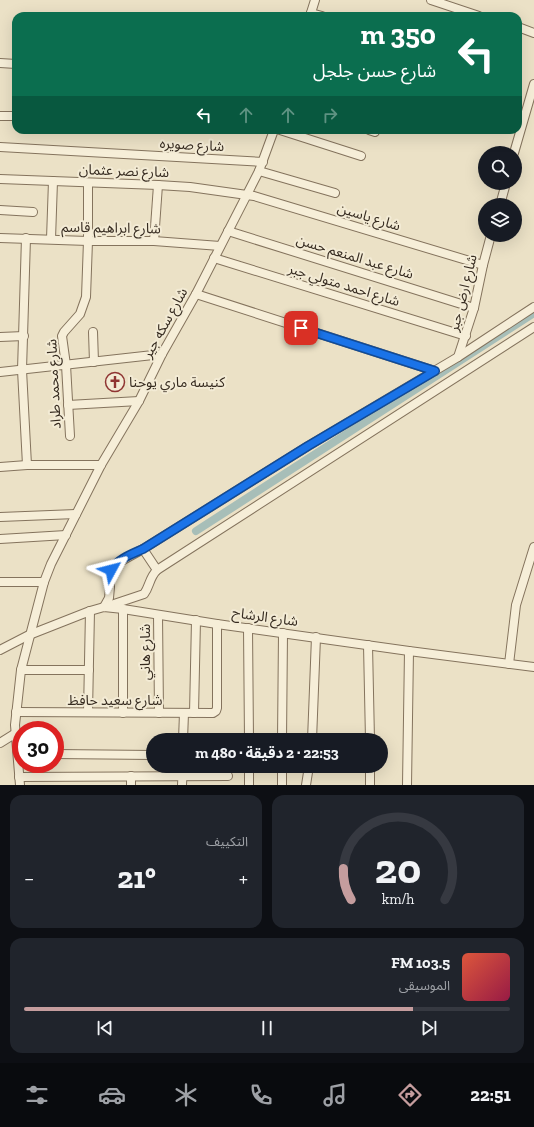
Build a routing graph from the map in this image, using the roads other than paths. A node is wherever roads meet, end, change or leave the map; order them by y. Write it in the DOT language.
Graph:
graph roads {
  1 [pos="315,0"];
  2 [pos="431,0"];
  3 [pos="312,12"];
  4 [pos="466,12"];
  5 [pos="522,28"];
  6 [pos="534,33"];
  7 [pos="0,63"];
  8 [pos="12,64"];
  9 [pos="534,84"];
  10 [pos="0,116"];
  11 [pos="12,116"];
  12 [pos="522,125"];
  13 [pos="273,134"];
  14 [pos="292,134"];
  15 [pos="520,134"];
  16 [pos="516,146"];
  17 [pos="0,147"];
  18 [pos="361,156"];
  19 [pos="263,162"];
  20 [pos="259,171"];
  21 [pos="0,178"];
  22 [pos="53,181"];
  23 [pos="88,183"];
  24 [pos="158,185"];
  25 [pos="334,193"];
  26 [pos="246,196"];
  27 [pos="0,210"];
  28 [pos="33,212"];
  29 [pos="228,231"];
  30 [pos="0,238"];
  31 [pos="26,238"];
  32 [pos="51,240"];
  33 [pos="88,241"];
  34 [pos="154,241"];
  35 [pos="489,242"];
  36 [pos="220,246"];
  37 [pos="214,258"];
  38 [pos="483,265"];
  39 [pos="196,294"];
  40 [pos="534,306"];
  41 [pos="474,308"];
  42 [pos="534,326"];
  43 [pos="93,332"];
  44 [pos="24,336"];
  45 [pos="466,336"];
  46 [pos="0,337"];
  47 [pos="162,354"];
  48 [pos="458,357"];
  49 [pos="94,362"];
  50 [pos="66,365"];
  51 [pos="22,370"];
  52 [pos="435,371"];
  53 [pos="0,372"];
  54 [pos="139,401"];
  55 [pos="68,405"];
  56 [pos="70,436"];
  57 [pos="27,465"];
  58 [pos="101,465"];
  59 [pos="0,467"];
  60 [pos="76,514"];
  61 [pos="0,517"];
  62 [pos="66,535"];
  63 [pos="0,539"];
  64 [pos="534,546"];
  65 [pos="143,549"];
  66 [pos="157,570"];
  67 [pos="0,582"];
  68 [pos="44,582"];
  69 [pos="104,607"];
  70 [pos="123,609"];
  71 [pos="90,611"];
  72 [pos="158,615"];
  73 [pos="196,620"];
  74 [pos="217,624"];
  75 [pos="248,628"];
  76 [pos="283,633"];
  77 [pos="29,635"];
  78 [pos="316,638"];
  79 [pos="368,645"];
  80 [pos="0,650"];
  81 [pos="409,651"];
  82 [pos="509,664"];
  83 [pos="534,667"];
  84 [pos="21,670"];
  85 [pos="89,670"];
  86 [pos="16,712"];
  87 [pos="88,712"];
  88 [pos="122,713"];
  89 [pos="159,713"];
  90 [pos="184,713"];
  91 [pos="194,713"];
  92 [pos="16,721"];
  93 [pos="183,733"];
  94 [pos="249,733"];
  95 [pos="282,733"];
  96 [pos="312,733"];
  97 [pos="370,733"];
  98 [pos="12,736"];
  99 [pos="0,743"];
  100 [pos="64,754"];
  101 [pos="146,755"];
  102 [pos="182,773"];
  103 [pos="249,773"];
  104 [pos="282,773"];
  105 [pos="308,773"];
  106 [pos="370,773"];
  107 [pos="131,776"];
  108 [pos="182,776"];
  109 [pos="228,776"];
  110 [pos="20,781"];
  111 [pos="81,781"];
  112 [pos="131,785"];
  113 [pos="182,785"];
  114 [pos="249,785"];
  115 [pos="282,785"];
  116 [pos="306,785"];
  117 [pos="370,785"];
  118 [pos="407,785"];
  1 -- 3 [label="street"];
  2 -- 4 [label="street"];
  5 -- 6 [label="street"];
  7 -- 8 [label="street"];
  9 -- 12 [label="street"];
  10 -- 11 [label="street"];
  13 -- 19 [label="street, شارع سكه جير"];
  14 -- 18 [label="street"];
  15 -- 16 [label="street"];
  17 -- 19 [label="street, شارع صويره"];
  19 -- 20 [label="street, شارع سكه جير"];
  20 -- 25 [label="street"];
  20 -- 26 [label="street, شارع سكه جير"];
  21 -- 22 [label="street, شارع نصر عثمان"];
  22 -- 23 [label="street, شارع نصر عثمان"];
  22 -- 32 [label="street"];
  23 -- 24 [label="street, شارع نصر عثمان"];
  23 -- 33 [label="street, شارع محمد طراد"];
  24 -- 26 [label="street, شارع نصر عثمان"];
  24 -- 34 [label="street"];
  26 -- 29 [label="street, شارع سكه جير"];
  26 -- 38 [label="street, شارع ياسين"];
  27 -- 28 [label="street"];
  29 -- 36 [label="street, شارع سكه جير"];
  29 -- 41 [label="street, شارع عبد المنعم حسن"];
  30 -- 31 [label="street, شارع ابراهيم قاسم"];
  31 -- 32 [label="street, شارع ابراهيم قاسم"];
  31 -- 44 [label="street"];
  32 -- 33 [label="street, شارع ابراهيم قاسم"];
  33 -- 34 [label="street, شارع ابراهيم قاسم"];
  33 -- 50 [label="street, شارع محمد طراد"];
  34 -- 36 [label="street, شارع ابراهيم قاسم"];
  35 -- 38 [label="street, شارع ارض جبر"];
  36 -- 37 [label="street, شارع سكه جير"];
  37 -- 39 [label="street, شارع سكه جير"];
  37 -- 45 [label="street, شارع احمد متولي جبر"];
  38 -- 41 [label="street, شارع ارض جبر"];
  39 -- 47 [label="street, شارع سكه جير"];
  39 -- 52 [label="street"];
  40 -- 48 [label="street"];
  41 -- 45 [label="street, شارع ارض جبر"];
  42 -- 66 [label="street"];
  43 -- 49 [label="street"];
  44 -- 46 [label="street"];
  44 -- 51 [label="street"];
  45 -- 48 [label="street, شارع ارض جبر"];
  47 -- 49 [label="street"];
  47 -- 54 [label="street, شارع سكه جير"];
  48 -- 52 [label="street"];
  49 -- 50 [label="street"];
  50 -- 51 [label="street"];
  50 -- 55 [label="street, شارع محمد طراد"];
  51 -- 53 [label="street"];
  51 -- 57 [label="street"];
  52 -- 65 [label="street"];
  54 -- 55 [label="street"];
  54 -- 58 [label="street, شارع سكه جير"];
  55 -- 56 [label="street, شارع محمد طراد"];
  57 -- 58 [label="street"];
  57 -- 59 [label="street"];
  58 -- 60 [label="street, شارع سكه جير"];
  60 -- 61 [label="street"];
  60 -- 62 [label="street, شارع سكه جير"];
  62 -- 63 [label="street"];
  62 -- 68 [label="street, شارع سكه جير"];
  64 -- 82 [label="street"];
  65 -- 66 [label="street"];
  65 -- 69 [label="street"];
  66 -- 69 [label="street"];
  67 -- 68 [label="street"];
  68 -- 77 [label="street, شارع سكه جير"];
  69 -- 70 [label="street, شارع الرشاح"];
  69 -- 71 [label="street, شارع الرشاح"];
  70 -- 72 [label="street, شارع الرشاح"];
  70 -- 88 [label="street"];
  71 -- 77 [label="street, شارع الرشاح"];
  71 -- 85 [label="street"];
  72 -- 73 [label="street, شارع الرشاح"];
  72 -- 89 [label="street, شارع هاني"];
  73 -- 74 [label="street, شارع الرشاح"];
  73 -- 91 [label="street"];
  74 -- 75 [label="street, شارع الرشاح"];
  74 -- 91 [label="street, شارع سعيد حافظ"];
  75 -- 76 [label="street, شارع الرشاح"];
  75 -- 94 [label="street"];
  76 -- 78 [label="street, شارع الرشاح"];
  76 -- 95 [label="street"];
  77 -- 80 [label="street, شارع الرشاح"];
  77 -- 84 [label="street, شارع سكه جير"];
  78 -- 79 [label="street, شارع الرشاح"];
  78 -- 96 [label="street"];
  79 -- 81 [label="street, شارع الرشاح"];
  79 -- 97 [label="street"];
  81 -- 82 [label="street, شارع الرشاح"];
  81 -- 118 [label="street"];
  82 -- 83 [label="street, شارع الرشاح"];
  84 -- 85 [label="street"];
  84 -- 86 [label="street, شارع سكه جير"];
  85 -- 87 [label="street"];
  86 -- 87 [label="street, شارع سعيد حافظ"];
  86 -- 92 [label="street, شارع سكه جير"];
  87 -- 88 [label="street, شارع سعيد حافظ"];
  88 -- 89 [label="street, شارع سعيد حافظ"];
  89 -- 90 [label="street, شارع سعيد حافظ"];
  90 -- 91 [label="street, شارع سعيد حافظ"];
  90 -- 93 [label="street"];
  98 -- 99 [label="street"];
  100 -- 101 [label="street"];
  102 -- 108 [label="street"];
  103 -- 114 [label="street"];
  104 -- 115 [label="street"];
  105 -- 116 [label="street"];
  106 -- 117 [label="street"];
  107 -- 108 [label="street"];
  107 -- 111 [label="street"];
  107 -- 112 [label="street"];
  108 -- 109 [label="street"];
  108 -- 113 [label="street"];
  110 -- 111 [label="street"];
}
